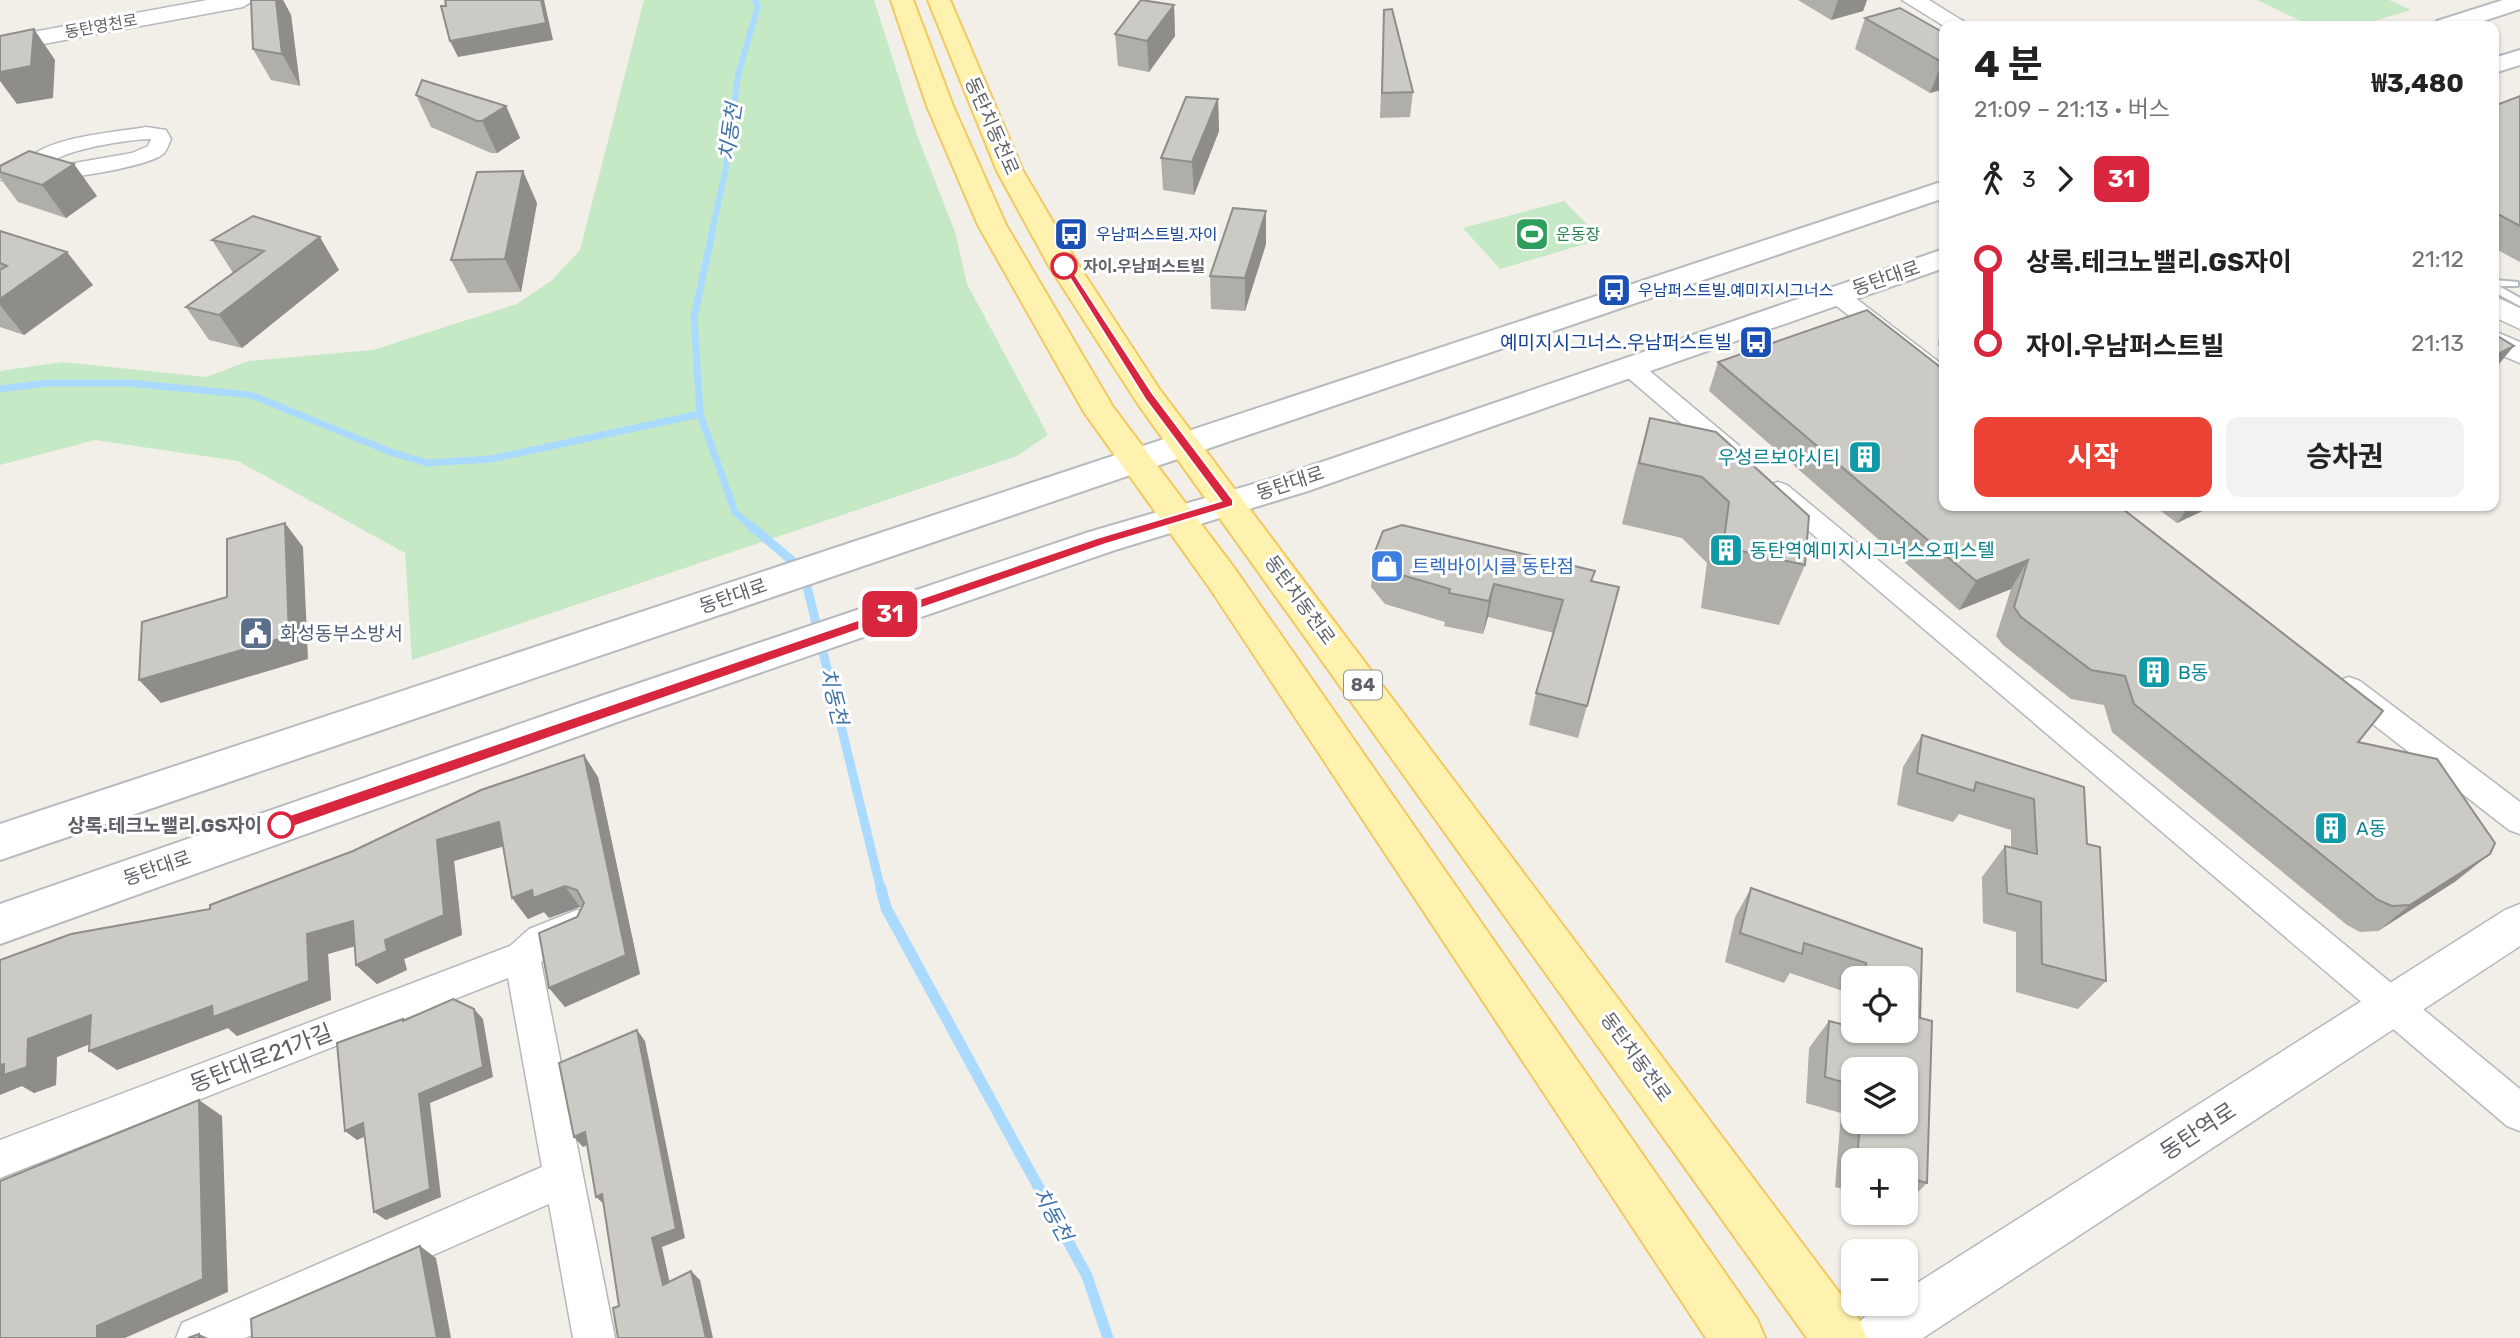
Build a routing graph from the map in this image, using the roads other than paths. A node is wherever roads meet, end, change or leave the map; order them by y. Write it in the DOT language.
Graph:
graph roads {
  1 [pos="243,0"];
  2 [pos="902,0"];
  3 [pos="939,0"];
  4 [pos="1913,0"];
  5 [pos="2520,2"];
  6 [pos="1952,21"];
  7 [pos="2461,21"];
  8 [pos="0,45"];
  9 [pos="2520,57"];
  10 [pos="2499,64"];
  11 [pos="36,167"];
  12 [pos="0,174"];
  13 [pos="1939,191"];
  14 [pos="1939,260"];
  15 [pos="2499,283"];
  16 [pos="2514,284"];
  17 [pos="2499,291"];
  18 [pos="1837,295"];
  19 [pos="2520,303"];
  20 [pos="2499,308"];
  21 [pos="2520,320"];
  22 [pos="2499,343"];
  23 [pos="2520,354"];
  24 [pos="1630,367"];
  25 [pos="1939,374"];
  26 [pos="1184,445"];
  27 [pos="1136,461"];
  28 [pos="1229,503"];
  29 [pos="1178,518"];
  30 [pos="2325,671"];
  31 [pos="2520,820"];
  32 [pos="0,842"];
  33 [pos="2520,923"];
  34 [pos="0,924"];
  35 [pos="579,924"];
  36 [pos="522,957"];
  37 [pos="2392,1006"];
  38 [pos="2520,1113"];
  39 [pos="0,1159"];
  40 [pos="564,1177"];
  41 [pos="197,1338"];
  42 [pos="594,1338"];
  43 [pos="1738,1338"];
  44 [pos="1840,1338"];
  45 [pos="1877,1338"];
  1 -- 8 [label="street, 동탄영천로"];
  2 -- 27 [label="main road, 동탄치동천로"];
  3 -- 26 [label="main road, 동탄치동천로 / 84"];
  4 -- 6 [label="street"];
  5 -- 7 [label="main road"];
  9 -- 10 [label="main road"];
  11 -- 11 [label="street"];
  11 -- 12 [label="street"];
  13 -- 26 [label="main road, 동탄대로"];
  14 -- 18 [label="main road, 동탄대로"];
  15 -- 16 [label="lane"];
  17 -- 19 [label="lane"];
  18 -- 24 [label="main road, 동탄대로"];
  18 -- 25 [label="street"];
  20 -- 21 [label="street"];
  22 -- 23 [label="street"];
  24 -- 28 [label="main road, 동탄대로"];
  24 -- 37 [label="street"];
  26 -- 27 [label="main road, 동탄대로"];
  26 -- 28 [label="main road, 동탄치동천로 / 84"];
  27 -- 29 [label="main road, 동탄치동천로"];
  27 -- 32 [label="main road, 동탄대로"];
  28 -- 29 [label="main road, 동탄대로"];
  28 -- 44 [label="main road, 동탄치동천로 / 84"];
  29 -- 34 [label="main road, 동탄대로"];
  29 -- 43 [label="main road, 동탄치동천로"];
  30 -- 31 [label="street"];
  33 -- 37 [label="street, 동탄역로"];
  35 -- 36 [label="street, 동탄대로21가길"];
  36 -- 39 [label="street, 동탄대로21가길"];
  36 -- 40 [label="street"];
  37 -- 38 [label="street"];
  37 -- 45 [label="street, 동탄역로"];
  40 -- 41 [label="street"];
  40 -- 42 [label="street"];
}
